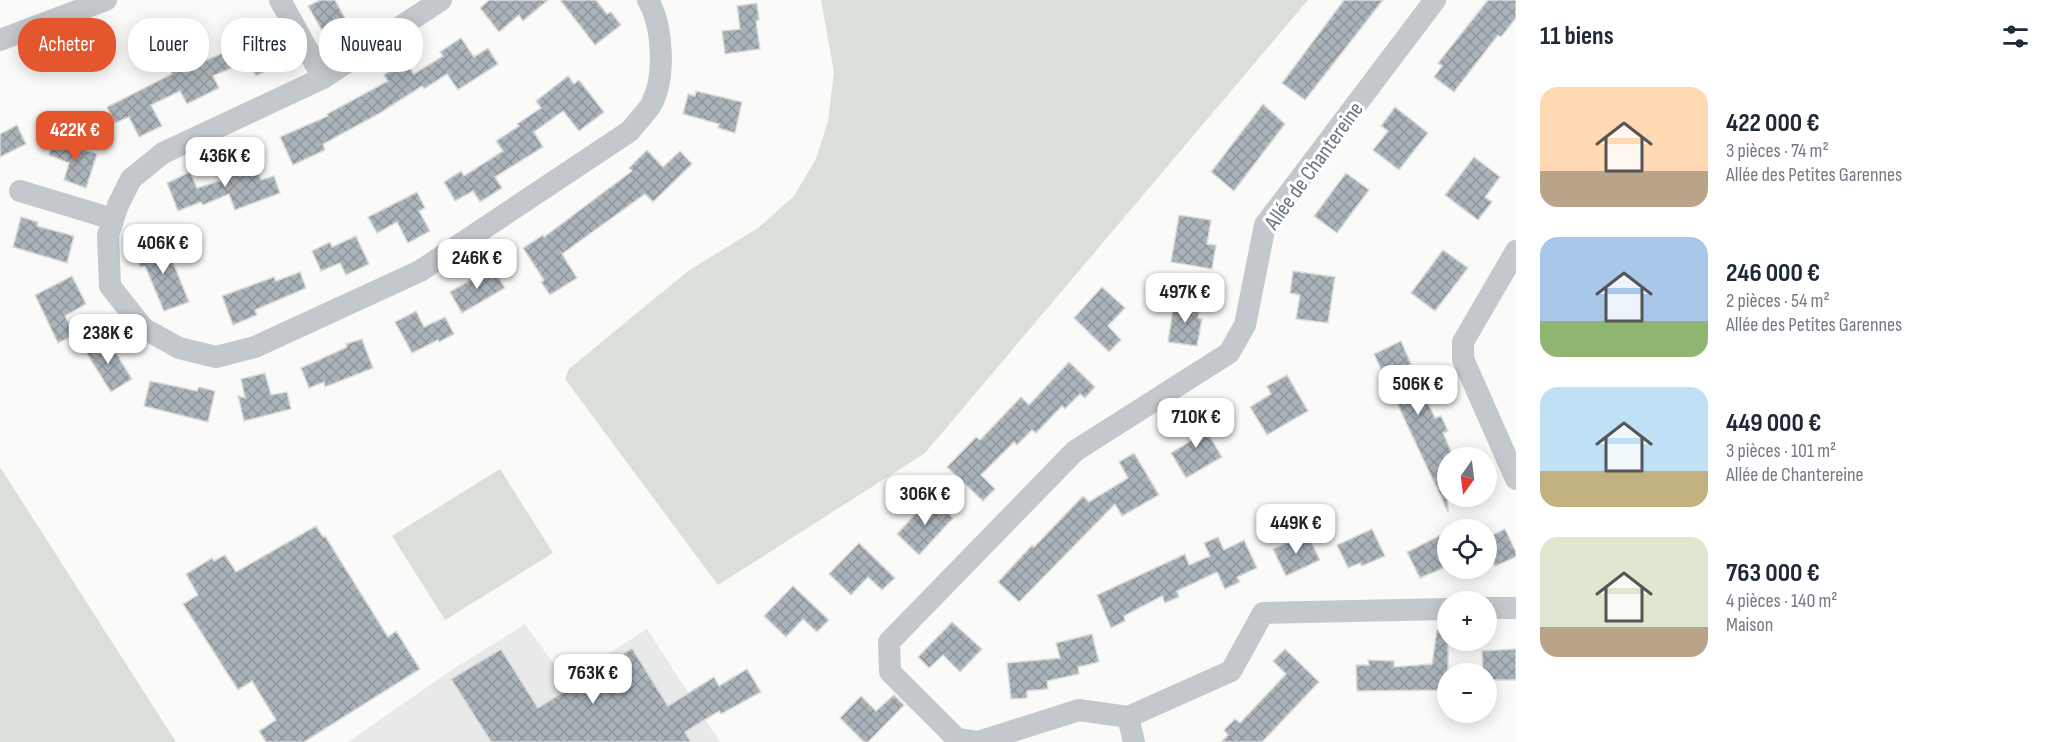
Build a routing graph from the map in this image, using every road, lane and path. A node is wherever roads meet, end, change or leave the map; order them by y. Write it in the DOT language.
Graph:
graph roads {
  1 [pos="106,0"];
  2 [pos="280,0"];
  3 [pos="441,0"];
  4 [pos="648,0"];
  5 [pos="1435,0"];
  6 [pos="55,9"];
  7 [pos="0,40"];
  8 [pos="323,78"];
  9 [pos="20,191"];
  10 [pos="113,219"];
  11 [pos="1516,250"];
  12 [pos="1516,479"];
  13 [pos="1497,608"];
  14 [pos="1516,608"];
  15 [pos="1437,609"];
  16 [pos="1128,717"];
  17 [pos="1134,742"];
  1 -- 6 [label="street"];
  2 -- 8 [label="street"];
  3 -- 8 [label="street"];
  4 -- 10 [label="street"];
  5 -- 16 [label="street, Allée de Chantereine"];
  6 -- 7 [label="street"];
  8 -- 10 [label="street"];
  9 -- 10 [label="street"];
  11 -- 12 [label="street"];
  13 -- 14 [label="street"];
  15 -- 16 [label="street"];
  16 -- 17 [label="street"];
}
